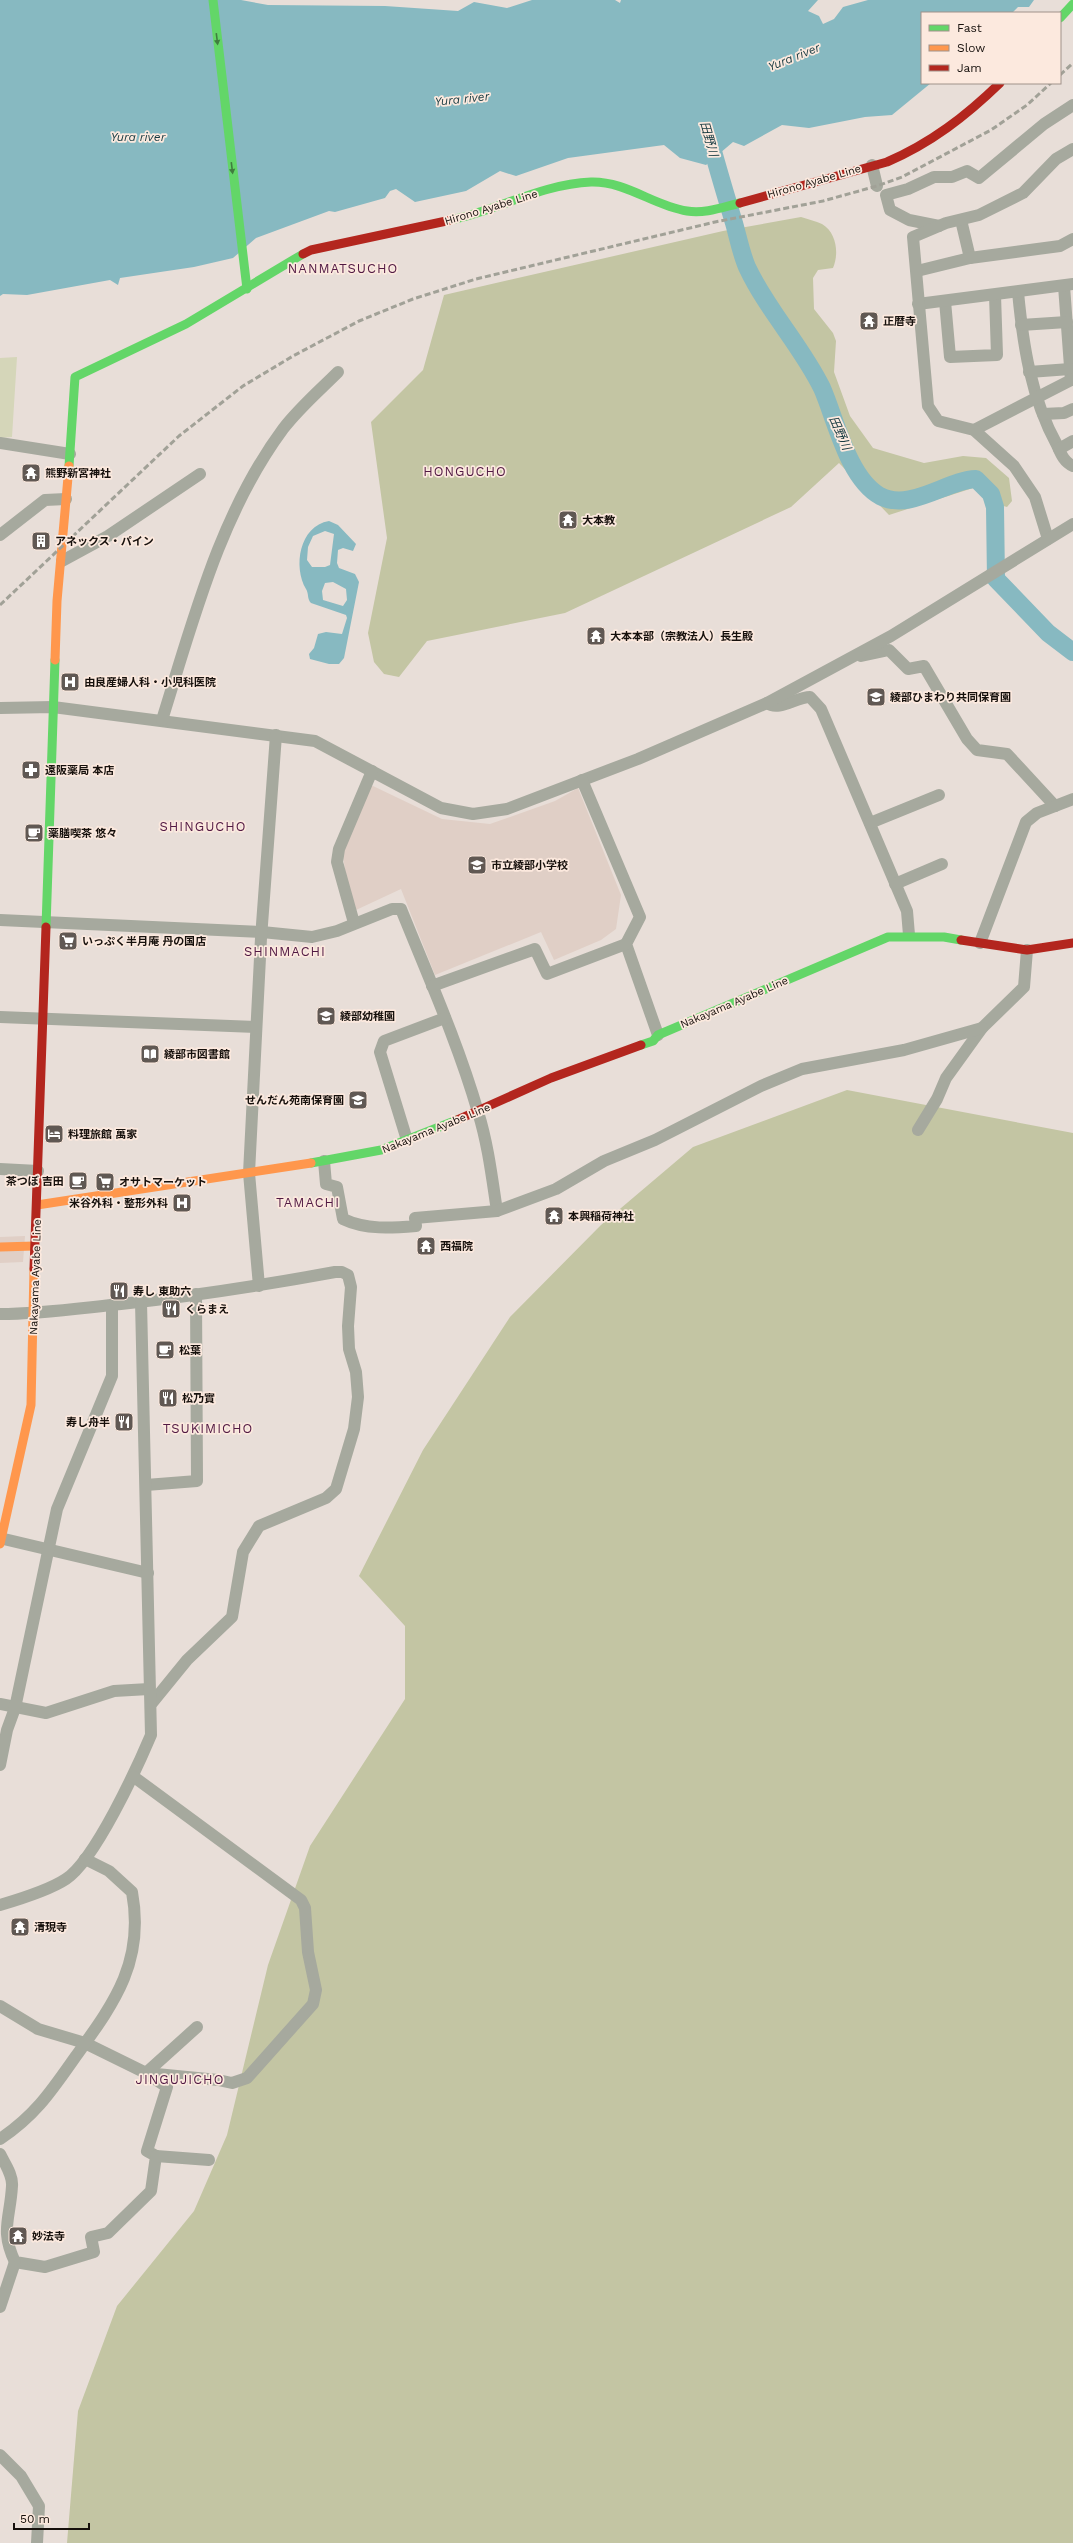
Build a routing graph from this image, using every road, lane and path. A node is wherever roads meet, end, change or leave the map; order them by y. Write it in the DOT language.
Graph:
graph roads {
  1 [pos="213,0"];
  2 [pos="1073,4"];
  3 [pos="1061,17"];
  4 [pos="999,84"];
  5 [pos="1073,105"];
  6 [pos="1073,149"];
  7 [pos="872,165"];
  8 [pos="877,186"];
  9 [pos="961,220"];
  10 [pos="939,226"];
  11 [pos="1073,239"];
  12 [pos="970,258"];
  13 [pos="917,271"];
  14 [pos="1069,285"];
  15 [pos="247,289"];
  16 [pos="1018,292"];
  17 [pos="995,295"];
  18 [pos="945,301"];
  19 [pos="918,304"];
  20 [pos="1066,322"];
  21 [pos="1021,325"];
  22 [pos="338,372"];
  23 [pos="1029,372"];
  24 [pos="1071,376"];
  25 [pos="1037,398"];
  26 [pos="1073,409"];
  27 [pos="1042,414"];
  28 [pos="974,430"];
  29 [pos="1073,441"];
  30 [pos="0,443"];
  31 [pos="1059,449"];
  32 [pos="70,454"];
  33 [pos="1073,466"];
  34 [pos="200,474"];
  35 [pos="66,499"];
  36 [pos="1073,524"];
  37 [pos="0,535"];
  38 [pos="1048,539"];
  39 [pos="62,561"];
  40 [pos="852,657"];
  41 [pos="767,703"];
  42 [pos="53,707"];
  43 [pos="0,708"];
  44 [pos="162,720"];
  45 [pos="276,735"];
  46 [pos="372,771"];
  47 [pos="582,780"];
  48 [pos="939,795"];
  49 [pos="1073,799"];
  50 [pos="1055,806"];
  51 [pos="870,823"];
  52 [pos="942,864"];
  53 [pos="896,884"];
  54 [pos="0,920"];
  55 [pos="46,922"];
  56 [pos="354,923"];
  57 [pos="262,932"];
  58 [pos="909,935"];
  59 [pos="980,943"];
  60 [pos="1073,943"];
  61 [pos="626,944"];
  62 [pos="1026,950"];
  63 [pos="432,986"];
  64 [pos="0,1017"];
  65 [pos="42,1018"];
  66 [pos="445,1018"];
  67 [pos="256,1027"];
  68 [pos="982,1028"];
  69 [pos="658,1035"];
  70 [pos="478,1112"];
  71 [pos="918,1130"];
  72 [pos="408,1140"];
  73 [pos="324,1161"];
  74 [pos="0,1169"];
  75 [pos="38,1171"];
  76 [pos="249,1173"];
  77 [pos="37,1205"];
  78 [pos="496,1211"];
  79 [pos="34,1246"];
  80 [pos="0,1247"];
  81 [pos="259,1286"];
  82 [pos="196,1294"];
  83 [pos="141,1302"];
  84 [pos="112,1305"];
  85 [pos="0,1314"];
  86 [pos="34,1314"];
  87 [pos="146,1485"];
  88 [pos="0,1540"];
  89 [pos="50,1550"];
  90 [pos="148,1573"];
  91 [pos="150,1689"];
  92 [pos="152,1703"];
  93 [pos="0,1704"];
  94 [pos="15,1708"];
  95 [pos="0,1765"];
  96 [pos="134,1777"];
  97 [pos="85,1859"];
  98 [pos="0,1905"];
  99 [pos="0,2006"];
  100 [pos="197,2027"];
  101 [pos="85,2043"];
  102 [pos="146,2073"];
  103 [pos="0,2138"];
  104 [pos="0,2154"];
  105 [pos="156,2156"];
  106 [pos="209,2160"];
  107 [pos="14,2262"];
  108 [pos="0,2308"];
  109 [pos="0,2455"];
  110 [pos="37,2543"];
  1 -- 15 [label="main road, one-way"];
  2 -- 3 [label="main road"];
  4 -- 7 [label="main road, Hirono Ayabe Line"];
  5 -- 10 [label="street"];
  6 -- 9 [label="street"];
  7 -- 8 [label="street"];
  7 -- 15 [label="main road, Hirono Ayabe Line"];
  9 -- 10 [label="street"];
  9 -- 12 [label="street"];
  10 -- 13 [label="street"];
  11 -- 12 [label="street"];
  12 -- 13 [label="street"];
  13 -- 19 [label="street"];
  14 -- 16 [label="street"];
  14 -- 20 [label="street"];
  15 -- 32 [label="main road, Hirono Ayabe Line"];
  16 -- 17 [label="street"];
  16 -- 21 [label="street"];
  17 -- 18 [label="street"];
  17 -- 18 [label="street"];
  18 -- 19 [label="street"];
  19 -- 28 [label="street"];
  20 -- 21 [label="street"];
  20 -- 24 [label="street"];
  21 -- 23 [label="street"];
  22 -- 44 [label="street"];
  23 -- 24 [label="street"];
  23 -- 25 [label="street"];
  24 -- 25 [label="street"];
  25 -- 27 [label="street"];
  25 -- 28 [label="street"];
  26 -- 27 [label="street"];
  27 -- 31 [label="street"];
  28 -- 38 [label="street"];
  29 -- 31 [label="street"];
  30 -- 32 [label="street"];
  31 -- 33 [label="street"];
  32 -- 35 [label="main road"];
  34 -- 39 [label="street"];
  35 -- 37 [label="street"];
  35 -- 39 [label="main road"];
  36 -- 38 [label="street"];
  38 -- 40 [label="street"];
  39 -- 42 [label="main road"];
  40 -- 41 [label="street"];
  40 -- 50 [label="street"];
  41 -- 47 [label="street"];
  41 -- 51 [label="street"];
  42 -- 43 [label="street"];
  42 -- 44 [label="street"];
  42 -- 55 [label="main road"];
  44 -- 45 [label="street"];
  45 -- 46 [label="street"];
  45 -- 57 [label="street"];
  46 -- 47 [label="street"];
  46 -- 56 [label="street"];
  47 -- 61 [label="street"];
  48 -- 51 [label="street"];
  49 -- 50 [label="street"];
  50 -- 59 [label="street"];
  51 -- 53 [label="street"];
  52 -- 53 [label="street"];
  53 -- 58 [label="street"];
  54 -- 55 [label="street"];
  55 -- 57 [label="street"];
  55 -- 65 [label="main road"];
  56 -- 57 [label="street"];
  56 -- 63 [label="street"];
  57 -- 67 [label="street"];
  58 -- 59 [label="main road, Nakayama Ayabe Line"];
  58 -- 69 [label="main road, Nakayama Ayabe Line"];
  59 -- 62 [label="main road, Nakayama Ayabe Line"];
  60 -- 62 [label="main road, Nakayama Ayabe Line"];
  61 -- 63 [label="street"];
  61 -- 69 [label="street"];
  62 -- 68 [label="street"];
  63 -- 66 [label="street"];
  64 -- 65 [label="street"];
  65 -- 67 [label="street"];
  65 -- 75 [label="main road"];
  66 -- 70 [label="street"];
  66 -- 72 [label="street"];
  67 -- 76 [label="street"];
  68 -- 71 [label="street"];
  68 -- 78 [label="street"];
  69 -- 70 [label="main road, Nakayama Ayabe Line"];
  70 -- 72 [label="main road, Nakayama Ayabe Line"];
  70 -- 78 [label="street"];
  72 -- 73 [label="main road, Nakayama Ayabe Line"];
  73 -- 76 [label="main road, Nakayama Ayabe Line"];
  73 -- 78 [label="street"];
  74 -- 75 [label="street"];
  75 -- 77 [label="main road"];
  76 -- 77 [label="main road, Nakayama Ayabe Line"];
  76 -- 81 [label="street"];
  77 -- 79 [label="main road, Nakayama Ayabe Line"];
  79 -- 80 [label="main road"];
  79 -- 86 [label="main road, Nakayama Ayabe Line"];
  81 -- 82 [label="street"];
  81 -- 92 [label="street"];
  82 -- 83 [label="street"];
  82 -- 87 [label="street"];
  83 -- 84 [label="street"];
  83 -- 87 [label="street"];
  84 -- 86 [label="street"];
  84 -- 89 [label="street"];
  85 -- 86 [label="street"];
  86 -- 88 [label="main road, Nakayama Ayabe Line"];
  87 -- 90 [label="street"];
  88 -- 89 [label="street"];
  89 -- 90 [label="street"];
  89 -- 94 [label="street"];
  90 -- 91 [label="street"];
  91 -- 92 [label="street"];
  91 -- 94 [label="street"];
  92 -- 96 [label="street"];
  93 -- 94 [label="street"];
  94 -- 95 [label="street"];
  96 -- 97 [label="street"];
  96 -- 102 [label="street"];
  97 -- 98 [label="street"];
  97 -- 101 [label="street"];
  99 -- 101 [label="street"];
  100 -- 102 [label="street"];
  101 -- 102 [label="street"];
  101 -- 103 [label="street"];
  102 -- 105 [label="street"];
  104 -- 107 [label="street"];
  105 -- 106 [label="street"];
  105 -- 107 [label="street"];
  107 -- 108 [label="street"];
  109 -- 110 [label="street"];
}
